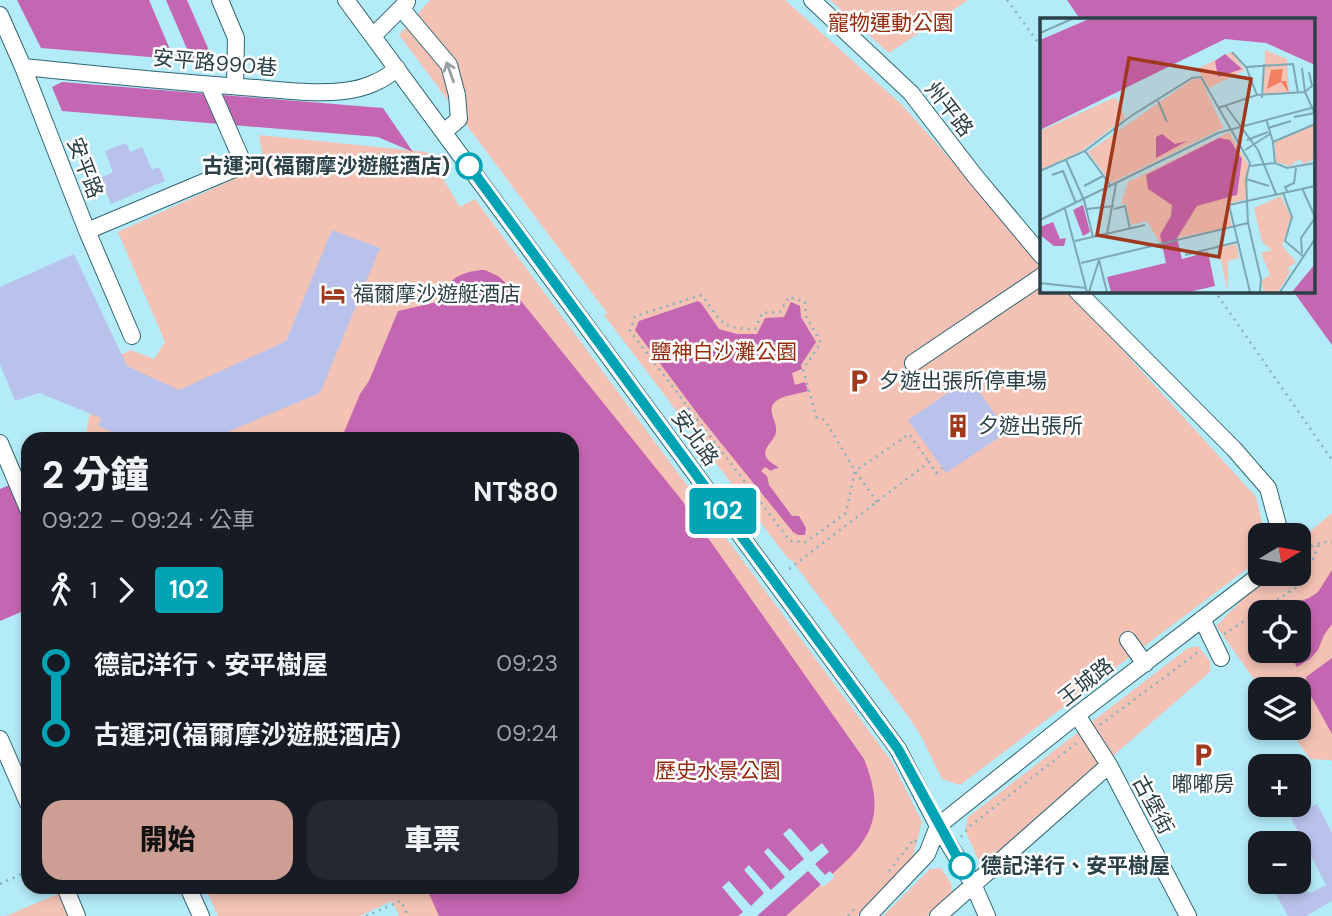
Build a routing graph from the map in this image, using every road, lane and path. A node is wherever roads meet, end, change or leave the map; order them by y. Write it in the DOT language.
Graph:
graph roads {
  1 [pos="220,0"];
  2 [pos="346,0"];
  3 [pos="812,0"];
  4 [pos="1007,0"];
  5 [pos="405,4"];
  6 [pos="0,15"];
  7 [pos="373,36"];
  8 [pos="1040,47"];
  9 [pos="23,67"];
  10 [pos="397,68"];
  11 [pos="209,85"];
  12 [pos="235,86"];
  13 [pos="444,132"];
  14 [pos="87,231"];
  15 [pos="1040,255"];
  16 [pos="1040,277"];
  17 [pos="1078,292"];
  18 [pos="1215,292"];
  19 [pos="132,336"];
  20 [pos="913,363"];
  21 [pos="0,443"];
  22 [pos="1332,460"];
  23 [pos="929,463"];
  24 [pos="942,468"];
  25 [pos="855,471"];
  26 [pos="21,492"];
  27 [pos="877,502"];
  28 [pos="1277,523"];
  29 [pos="1332,542"];
  30 [pos="1319,544"];
  31 [pos="1311,547"];
  32 [pos="789,569"];
  33 [pos="1248,584"];
  34 [pos="1202,619"];
  35 [pos="1128,639"];
  36 [pos="1213,641"];
  37 [pos="1222,658"];
  38 [pos="1145,664"];
  39 [pos="1077,716"];
  40 [pos="1089,734"];
  41 [pos="0,739"];
  42 [pos="1109,765"];
  43 [pos="21,787"];
  44 [pos="938,826"];
  45 [pos="951,848"];
  46 [pos="21,874"];
  47 [pos="0,884"];
  48 [pos="972,884"];
  49 [pos="68,894"];
  50 [pos="191,894"];
  51 [pos="77,916"];
  52 [pos="201,916"];
  53 [pos="366,916"];
  54 [pos="408,916"];
  55 [pos="868,916"];
  56 [pos="938,916"];
  57 [pos="987,916"];
  58 [pos="1188,916"];
  1 -- 12 [label="street"];
  2 -- 7 [label="street, 安北路"];
  3 -- 15 [label="street, 州平路"];
  4 -- 8 [label="path"];
  5 -- 7 [label="street"];
  13 -- 5 [label="street, one-way"];
  6 -- 9 [label="street, 安平路"];
  7 -- 10 [label="street, 安北路"];
  9 -- 11 [label="street, 安平路990巷"];
  9 -- 14 [label="street, 安平路"];
  10 -- 12 [label="street, 安平路990巷"];
  10 -- 13 [label="street, 安北路"];
  11 -- 12 [label="street, 安平路990巷"];
  11 -- 14 [label="street"];
  13 -- 44 [label="street, 安北路"];
  14 -- 19 [label="street, 安平路"];
  16 -- 20 [label="street"];
  17 -- 28 [label="street"];
  18 -- 22 [label="path"];
  21 -- 26 [label="street"];
  23 -- 24 [label="path"];
  23 -- 25 [label="path"];
  23 -- 27 [label="path"];
  25 -- 25 [label="path"];
  25 -- 27 [label="path"];
  27 -- 32 [label="path"];
  29 -- 30 [label="path"];
  30 -- 31 [label="path"];
  30 -- 36 [label="path"];
  33 -- 34 [label="street, 王城路"];
  34 -- 36 [label="street"];
  34 -- 38 [label="street, 王城路"];
  35 -- 38 [label="street"];
  36 -- 37 [label="street"];
  36 -- 40 [label="path"];
  38 -- 39 [label="street, 王城路"];
  39 -- 40 [label="street, 古堡街"];
  39 -- 44 [label="street, 王城路"];
  40 -- 42 [label="street, 古堡街"];
  40 -- 45 [label="path"];
  41 -- 43 [label="street"];
  42 -- 48 [label="street"];
  42 -- 58 [label="street, 古堡街"];
  44 -- 45 [label="street, 安北路"];
  44 -- 55 [label="street"];
  45 -- 48 [label="street, 安北路"];
  46 -- 47 [label="path"];
  48 -- 56 [label="street"];
  48 -- 57 [label="street, 安北路"];
  49 -- 51 [label="street"];
  50 -- 52 [label="street"];
  53 -- 54 [label="path"];
}
